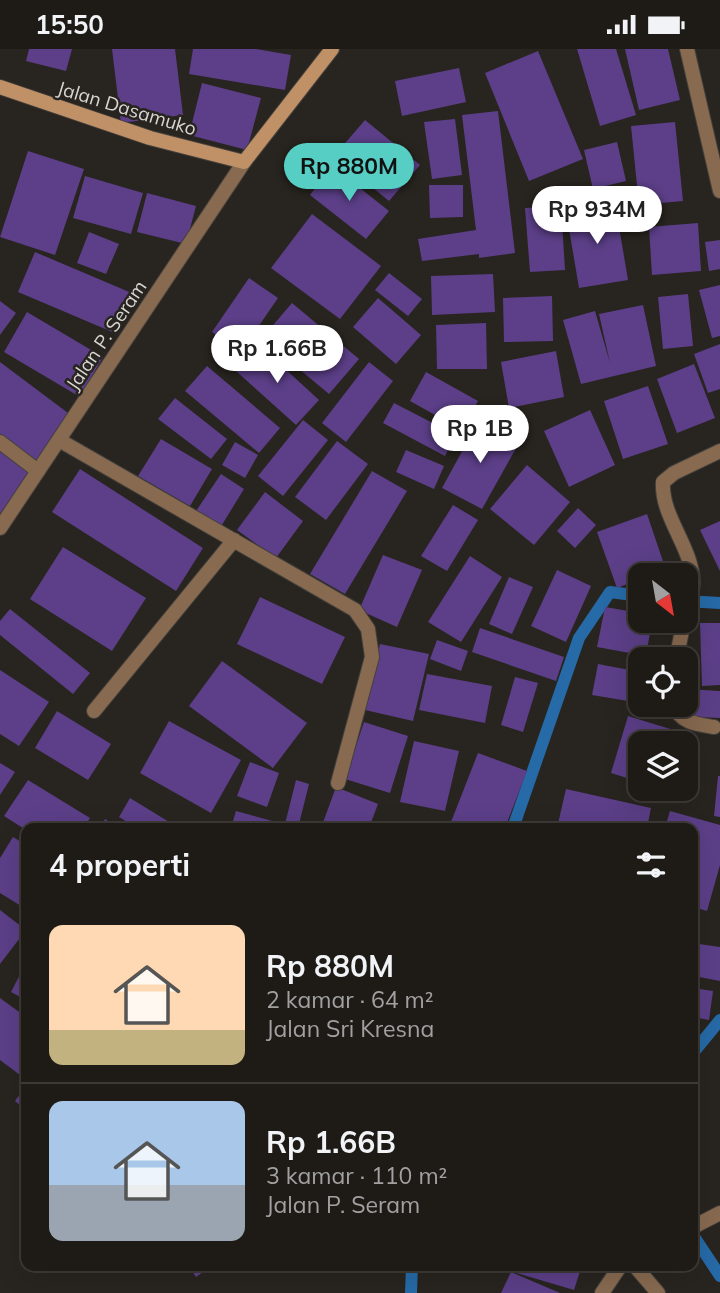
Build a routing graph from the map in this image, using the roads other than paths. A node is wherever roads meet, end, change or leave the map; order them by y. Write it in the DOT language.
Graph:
graph roads {
  1 [pos="332,49"];
  2 [pos="687,49"];
  3 [pos="0,87"];
  4 [pos="244,162"];
  5 [pos="720,191"];
  6 [pos="59,440"];
  7 [pos="0,442"];
  8 [pos="720,450"];
  9 [pos="38,471"];
  10 [pos="0,529"];
  11 [pos="234,540"];
  12 [pos="690,563"];
  13 [pos="94,711"];
  14 [pos="680,717"];
  15 [pos="714,727"];
  16 [pos="338,783"];
  17 [pos="720,1213"];
  18 [pos="698,1224"];
  19 [pos="617,1271"];
  20 [pos="639,1271"];
  21 [pos="602,1293"];
  22 [pos="658,1293"];
  1 -- 4 [label="main road"];
  2 -- 5 [label="street"];
  3 -- 4 [label="main road, Jalan Dasamuko"];
  4 -- 6 [label="street, Jalan P. Seram"];
  6 -- 9 [label="street, Jalan P. Seram"];
  6 -- 11 [label="street"];
  7 -- 9 [label="street"];
  8 -- 12 [label="street"];
  9 -- 10 [label="street, Jalan P. Seram"];
  11 -- 13 [label="street"];
  11 -- 16 [label="street"];
  14 -- 15 [label="street"];
  17 -- 18 [label="street"];
  19 -- 21 [label="street"];
  20 -- 22 [label="street"];
}
